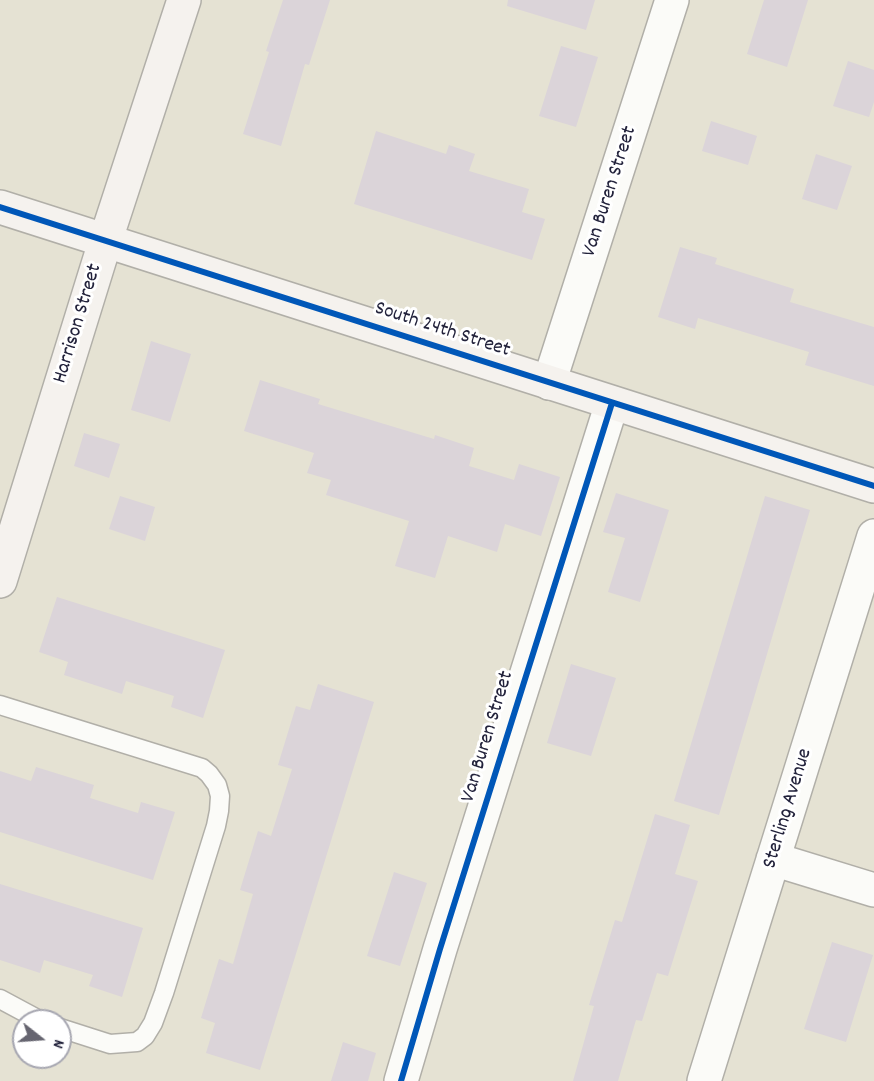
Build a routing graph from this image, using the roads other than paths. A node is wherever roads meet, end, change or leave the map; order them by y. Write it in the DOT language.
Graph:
graph roads {
  1 [pos="184,0"];
  2 [pos="672,0"];
  3 [pos="0,207"];
  4 [pos="106,239"];
  5 [pos="549,383"];
  6 [pos="612,403"];
  7 [pos="874,486"];
  8 [pos="874,536"];
  9 [pos="0,580"];
  10 [pos="0,705"];
  11 [pos="773,859"];
  12 [pos="874,890"];
  13 [pos="0,999"];
  14 [pos="19,1009"];
  15 [pos="72,1032"];
  16 [pos="401,1081"];
  17 [pos="704,1081"];
  1 -- 4 [label="street, Harrison Street"];
  2 -- 5 [label="street, Van Buren Street"];
  3 -- 4 [label="street, South 24th Street"];
  4 -- 5 [label="street, South 24th Street"];
  4 -- 9 [label="street, Harrison Street"];
  5 -- 6 [label="street, South 24th Street"];
  6 -- 7 [label="street, South 24th Street"];
  6 -- 16 [label="street, Van Buren Street"];
  8 -- 11 [label="street, Sterling Avenue"];
  10 -- 15 [label="lane"];
  11 -- 12 [label="street"];
  11 -- 17 [label="street, Sterling Avenue"];
  13 -- 14 [label="lane"];
}
